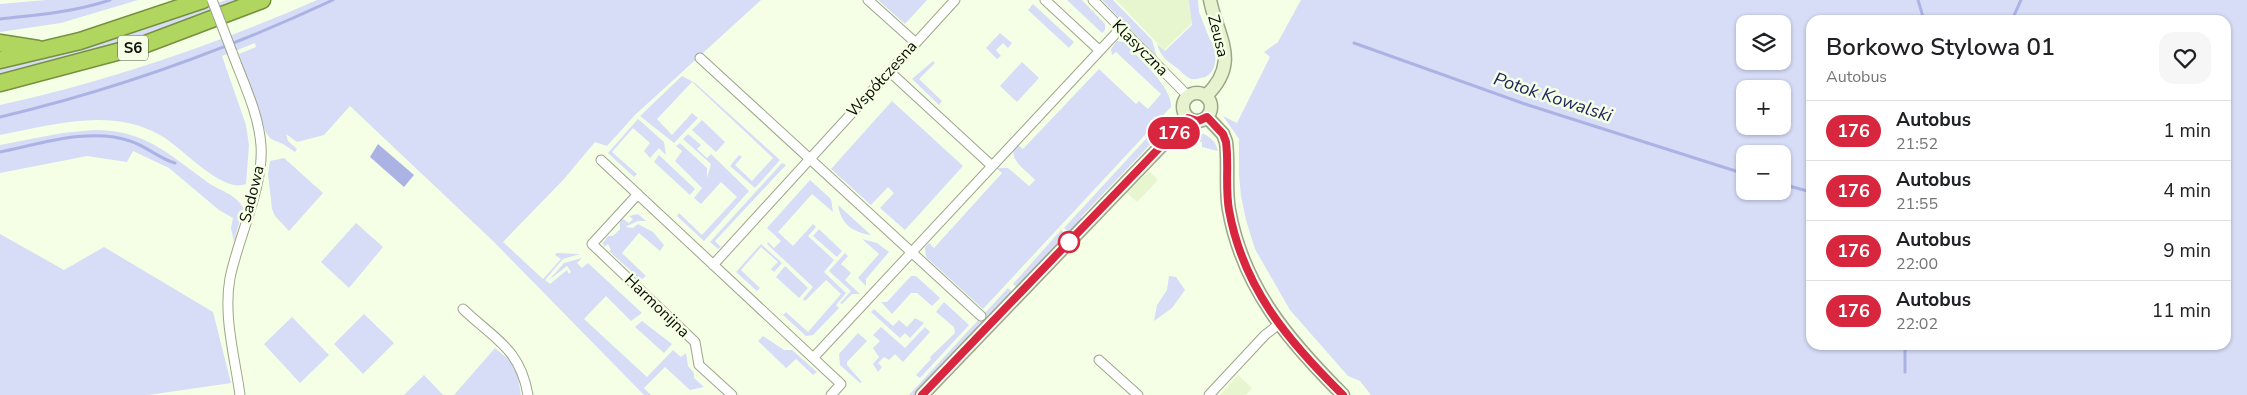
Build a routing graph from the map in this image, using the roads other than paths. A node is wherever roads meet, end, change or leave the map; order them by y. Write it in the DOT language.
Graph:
graph roads {
  1 [pos="203,0"];
  2 [pos="212,0"];
  3 [pos="262,0"];
  4 [pos="868,0"];
  5 [pos="955,0"];
  6 [pos="1045,0"];
  7 [pos="1093,0"];
  8 [pos="1210,0"];
  9 [pos="1120,29"];
  10 [pos="916,42"];
  11 [pos="0,43"];
  12 [pos="45,50"];
  13 [pos="1099,50"];
  14 [pos="700,58"];
  15 [pos="0,60"];
  16 [pos="890,72"];
  17 [pos="0,83"];
  18 [pos="1188,96"];
  19 [pos="1206,96"];
  20 [pos="1207,117"];
  21 [pos="1188,118"];
  22 [pos="810,158"];
  23 [pos="601,160"];
  24 [pos="992,166"];
  25 [pos="638,194"];
  26 [pos="913,251"];
  27 [pos="713,265"];
  28 [pos="463,309"];
  29 [pos="981,316"];
  30 [pos="1278,325"];
  31 [pos="814,357"];
  32 [pos="1099,360"];
  33 [pos="240,395"];
  34 [pos="528,395"];
  35 [pos="732,395"];
  36 [pos="831,395"];
  37 [pos="922,395"];
  38 [pos="1138,395"];
  39 [pos="1209,395"];
  40 [pos="1343,395"];
  1 -- 12 [label="highway, S6"];
  2 -- 33 [label="street, Sadowa, bridge"];
  3 -- 17 [label="highway, S6"];
  4 -- 10 [label="street"];
  5 -- 10 [label="street, Współczesna"];
  6 -- 13 [label="street"];
  7 -- 9 [label="street, Klasyczna"];
  8 -- 19 [label="street, Zeusa"];
  9 -- 13 [label="street"];
  9 -- 18 [label="street, Klasyczna"];
  10 -- 16 [label="street, Współczesna"];
  11 -- 12 [label="highway"];
  12 -- 15 [label="highway, S6"];
  13 -- 24 [label="street"];
  14 -- 22 [label="street"];
  16 -- 22 [label="street, Współczesna"];
  16 -- 24 [label="street"];
  18 -- 19 [label="street"];
  18 -- 21 [label="street"];
  19 -- 20 [label="street"];
  20 -- 21 [label="street"];
  20 -- 30 [label="street"];
  21 -- 37 [label="street"];
  22 -- 26 [label="street"];
  22 -- 27 [label="street, Współczesna"];
  23 -- 25 [label="street"];
  24 -- 26 [label="street"];
  25 -- 27 [label="street"];
  25 -- 35 [label="street, Harmonijna"];
  26 -- 29 [label="street"];
  26 -- 31 [label="street"];
  27 -- 31 [label="street"];
  28 -- 34 [label="street"];
  30 -- 39 [label="street"];
  30 -- 40 [label="street"];
  31 -- 36 [label="street"];
  32 -- 38 [label="street"];
}
